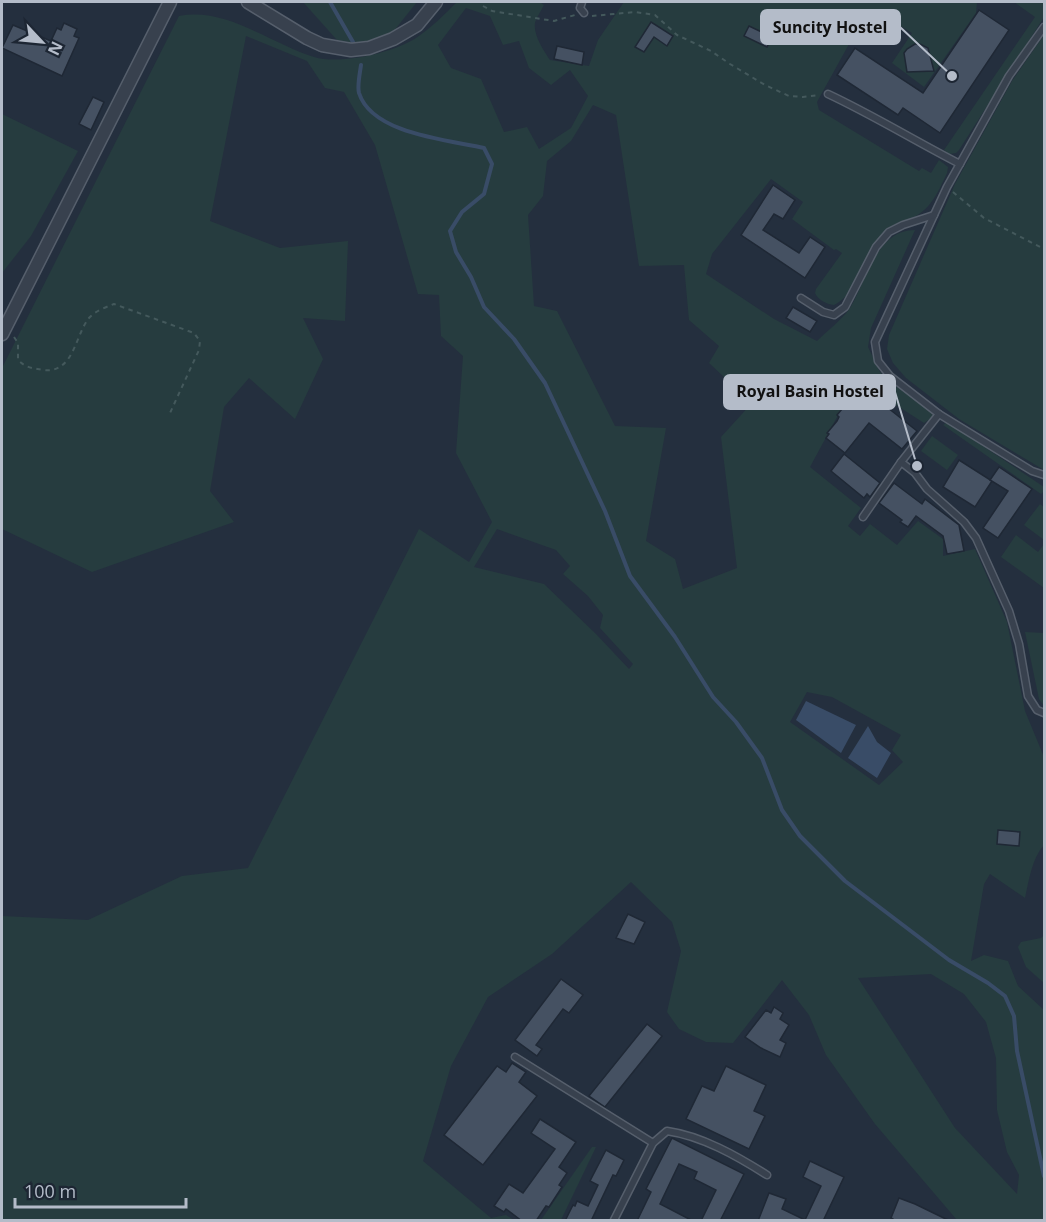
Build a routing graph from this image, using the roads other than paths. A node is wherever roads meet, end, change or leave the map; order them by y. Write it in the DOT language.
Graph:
graph roads {
  1 [pos="170,2"];
  2 [pos="248,2"];
  3 [pos="436,2"];
  4 [pos="582,2"];
  5 [pos="584,13"];
  6 [pos="1044,27"];
  7 [pos="828,94"];
  8 [pos="960,164"];
  9 [pos="934,215"];
  10 [pos="801,298"];
  11 [pos="4,329"];
  12 [pos="939,414"];
  13 [pos="902,462"];
  14 [pos="1044,475"];
  15 [pos="863,517"];
  16 [pos="1044,713"];
  17 [pos="515,1057"];
  18 [pos="653,1143"];
  19 [pos="767,1175"];
  20 [pos="614,1221"];
  1 -- 11 [label="street"];
  2 -- 3 [label="street"];
  4 -- 5 [label="lane"];
  6 -- 8 [label="lane"];
  7 -- 8 [label="lane"];
  8 -- 9 [label="lane"];
  9 -- 10 [label="lane"];
  9 -- 12 [label="lane"];
  12 -- 13 [label="lane"];
  12 -- 14 [label="lane"];
  13 -- 15 [label="lane"];
  13 -- 16 [label="lane"];
  17 -- 18 [label="lane"];
  18 -- 19 [label="lane"];
  18 -- 20 [label="lane"];
}
